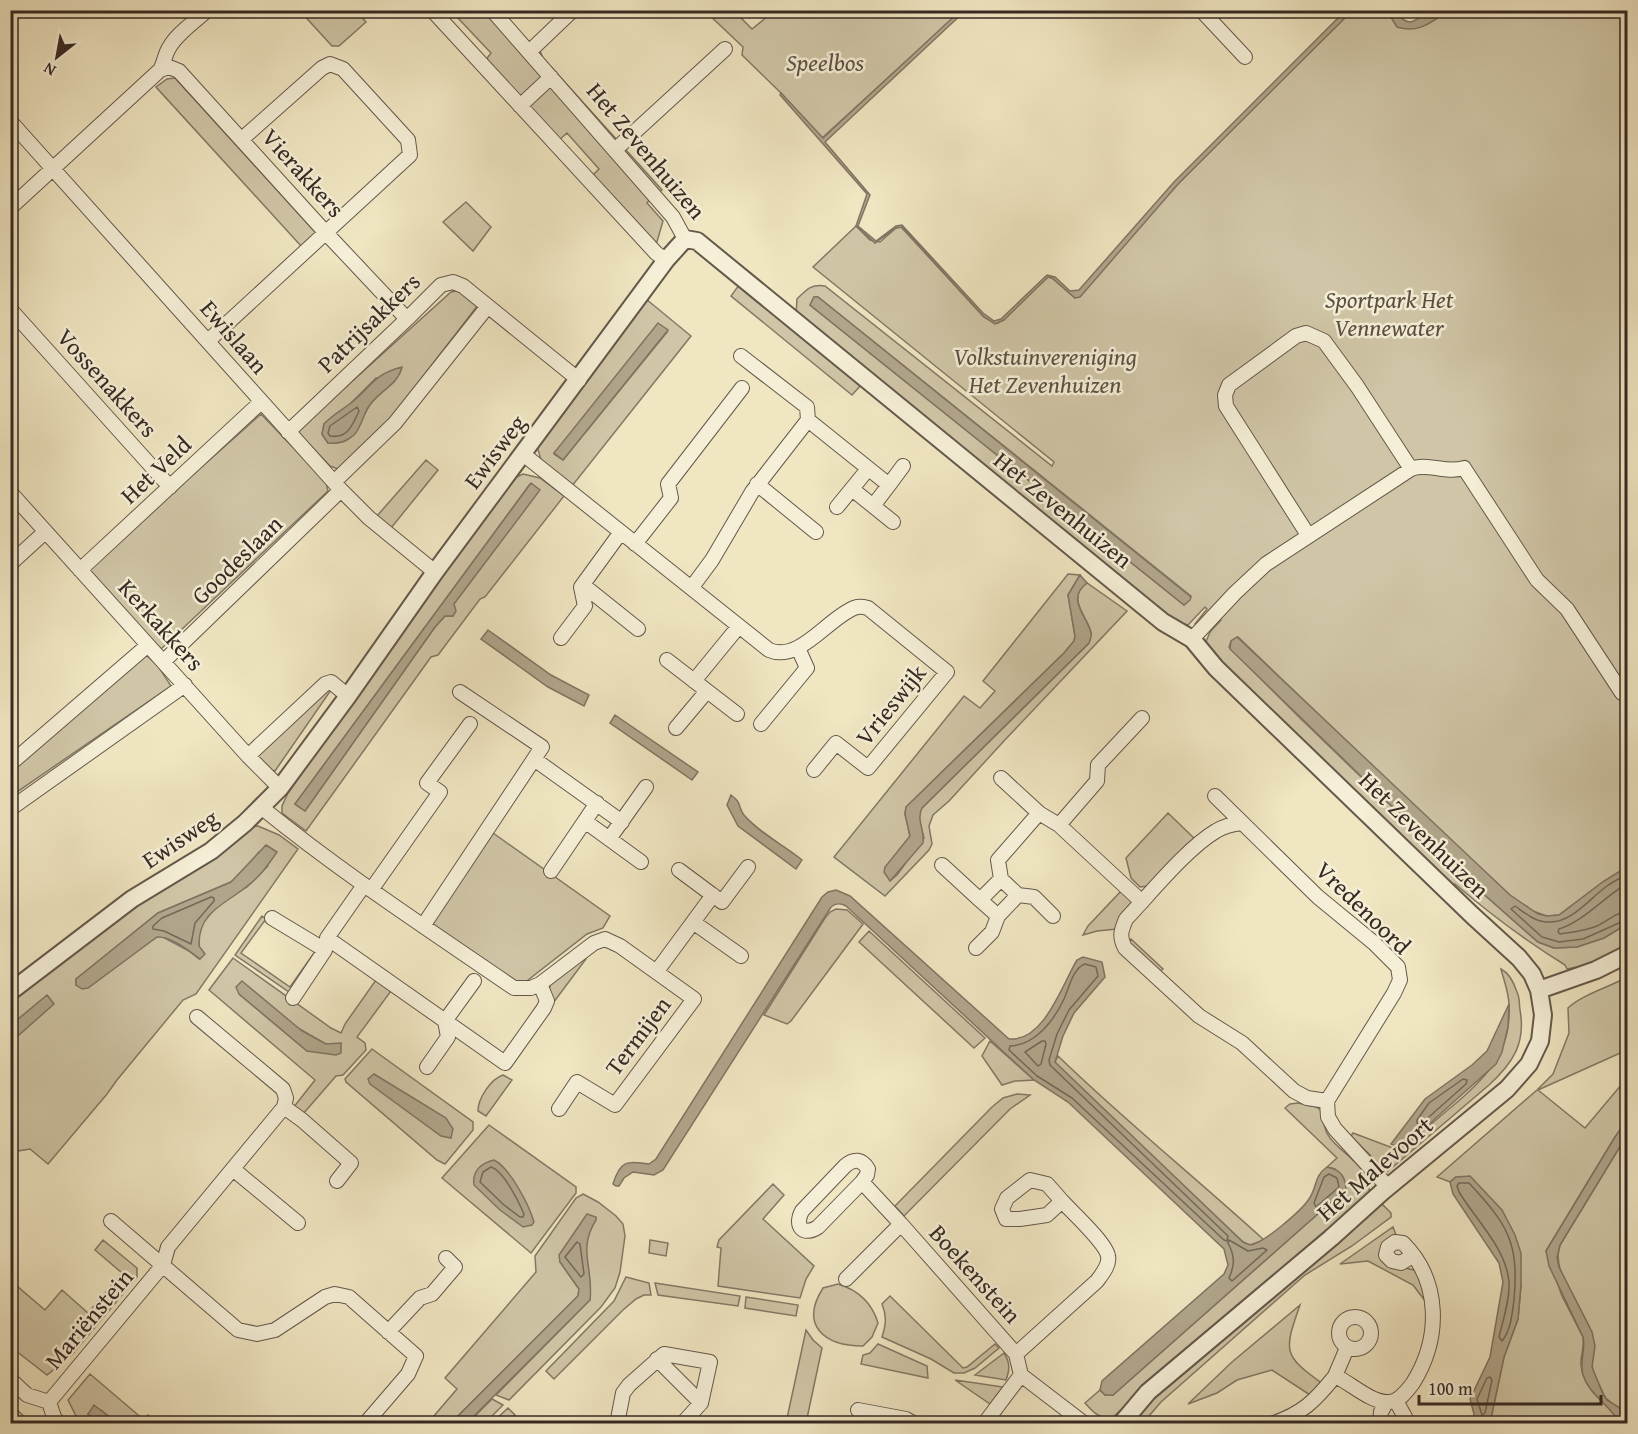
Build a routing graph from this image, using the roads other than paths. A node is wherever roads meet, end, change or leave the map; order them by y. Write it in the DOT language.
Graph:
graph roads {
  1 [pos="207,10"];
  2 [pos="432,10"];
  3 [pos="492,10"];
  4 [pos="573,10"];
  5 [pos="1201,10"];
  6 [pos="725,49"];
  7 [pos="529,52"];
  8 [pos="1245,57"];
  9 [pos="160,70"];
  10 [pos="551,77"];
  11 [pos="520,106"];
  12 [pos="10,121"];
  13 [pos="243,139"];
  14 [pos="616,149"];
  15 [pos="54,168"];
  16 [pos="10,208"];
  17 [pos="326,233"];
  18 [pos="685,239"];
  19 [pos="666,260"];
  20 [pos="488,306"];
  21 [pos="10,309"];
  22 [pos="407,320"];
  23 [pos="207,341"];
  24 [pos="741,356"];
  25 [pos="579,380"];
  26 [pos="742,388"];
  27 [pos="261,402"];
  28 [pos="808,420"];
  29 [pos="288,432"];
  30 [pos="523,454"];
  31 [pos="903,466"];
  32 [pos="868,469"];
  33 [pos="1411,469"];
  34 [pos="758,484"];
  35 [pos="889,485"];
  36 [pos="338,486"];
  37 [pos="170,487"];
  38 [pos="852,489"];
  39 [pos="10,492"];
  40 [pos="873,506"];
  41 [pos="837,507"];
  42 [pos="893,522"];
  43 [pos="45,532"];
  44 [pos="621,532"];
  45 [pos="816,532"];
  46 [pos="1308,535"];
  47 [pos="635,544"];
  48 [pos="10,564"];
  49 [pos="80,570"];
  50 [pos="435,572"];
  51 [pos="583,585"];
  52 [pos="692,587"];
  53 [pos="739,626"];
  54 [pos="638,629"];
  55 [pos="561,639"];
  56 [pos="1192,639"];
  57 [pos="148,645"];
  58 [pos="798,648"];
  59 [pos="667,660"];
  60 [pos="164,662"];
  61 [pos="694,681"];
  62 [pos="185,685"];
  63 [pos="460,692"];
  64 [pos="707,692"];
  65 [pos="1623,693"];
  66 [pos="348,696"];
  67 [pos="737,714"];
  68 [pos="1142,718"];
  69 [pos="470,724"];
  70 [pos="761,724"];
  71 [pos="676,728"];
  72 [pos="248,756"];
  73 [pos="534,759"];
  74 [pos="10,764"];
  75 [pos="814,770"];
  76 [pos="1001,778"];
  77 [pos="646,787"];
  78 [pos="280,788"];
  79 [pos="1215,796"];
  80 [pos="597,804"];
  81 [pos="261,807"];
  82 [pos="10,809"];
  83 [pos="1039,813"];
  84 [pos="586,822"];
  85 [pos="622,822"];
  86 [pos="1242,823"];
  87 [pos="1059,825"];
  88 [pos="609,840"];
  89 [pos="641,862"];
  90 [pos="942,865"];
  91 [pos="748,867"];
  92 [pos="679,870"];
  93 [pos="551,871"];
  94 [pos="1001,879"];
  95 [pos="368,888"];
  96 [pos="713,895"];
  97 [pos="1018,895"];
  98 [pos="980,900"];
  99 [pos="1142,902"];
  100 [pos="998,916"];
  101 [pos="1053,916"];
  102 [pos="272,918"];
  103 [pos="693,922"];
  104 [pos="423,926"];
  105 [pos="326,944"];
  106 [pos="976,948"];
  107 [pos="1628,954"];
  108 [pos="741,956"];
  109 [pos="657,971"];
  110 [pos="474,981"];
  111 [pos="540,984"];
  112 [pos="1539,990"];
  113 [pos="10,992"];
  114 [pos="292,998"];
  115 [pos="197,1017"];
  116 [pos="445,1021"];
  117 [pos="427,1067"];
  118 [pos="1328,1101"];
  119 [pos="284,1107"];
  120 [pos="559,1109"];
  121 [pos="232,1169"];
  122 [pos="337,1181"];
  123 [pos="862,1182"];
  124 [pos="1388,1187"];
  125 [pos="1062,1201"];
  126 [pos="111,1221"];
  127 [pos="298,1222"];
  128 [pos="901,1224"];
  129 [pos="1412,1256"];
  130 [pos="446,1258"];
  131 [pos="163,1265"];
  132 [pos="846,1279"];
  133 [pos="388,1332"];
  134 [pos="1347,1348"];
  135 [pos="1016,1354"];
  136 [pos="657,1359"];
  137 [pos="1021,1375"];
  138 [pos="1335,1376"];
  139 [pos="10,1379"];
  140 [pos="49,1402"];
  141 [pos="1391,1402"];
  142 [pos="701,1403"];
  143 [pos="858,1410"];
  144 [pos="1294,1420"];
  145 [pos="59,1424"];
  146 [pos="365,1424"];
  147 [pos="617,1424"];
  148 [pos="682,1424"];
  149 [pos="915,1424"];
  150 [pos="984,1424"];
  151 [pos="1085,1424"];
  152 [pos="1121,1424"];
  153 [pos="1271,1424"];
  154 [pos="1380,1424"];
  155 [pos="1402,1424"];
  1 -- 9 [label="street"];
  2 -- 11 [label="street"];
  3 -- 7 [label="street, Het Zevenhuizen"];
  4 -- 7 [label="street"];
  5 -- 8 [label="street"];
  6 -- 14 [label="street"];
  7 -- 10 [label="street, Het Zevenhuizen"];
  9 -- 13 [label="street, Vierakkers"];
  9 -- 15 [label="street"];
  10 -- 11 [label="street, Het Zevenhuizen"];
  10 -- 14 [label="street, Het Zevenhuizen"];
  11 -- 19 [label="street"];
  12 -- 15 [label="street, Ewislaan"];
  13 -- 17 [label="street, Vierakkers"];
  13 -- 17 [label="street"];
  14 -- 18 [label="street, Het Zevenhuizen"];
  15 -- 16 [label="street"];
  15 -- 23 [label="street, Ewislaan"];
  17 -- 22 [label="street, Vierakkers"];
  17 -- 23 [label="street"];
  18 -- 19 [label="street, Ewisweg"];
  18 -- 56 [label="street, Het Zevenhuizen"];
  19 -- 25 [label="street, Ewisweg"];
  20 -- 22 [label="street, Patrijsakkers"];
  20 -- 25 [label="street, Patrijsakkers"];
  20 -- 36 [label="street"];
  21 -- 37 [label="street, Vossenakkers"];
  22 -- 29 [label="street, Patrijsakkers"];
  23 -- 27 [label="street, Ewislaan"];
  24 -- 28 [label="street"];
  25 -- 30 [label="street, Ewisweg"];
  26 -- 47 [label="street"];
  27 -- 29 [label="street, Ewislaan"];
  27 -- 37 [label="street, Het Veld"];
  28 -- 32 [label="street"];
  28 -- 34 [label="street"];
  29 -- 36 [label="street, Ewislaan"];
  30 -- 44 [label="street"];
  30 -- 50 [label="street, Ewisweg"];
  31 -- 35 [label="street"];
  32 -- 35 [label="street"];
  32 -- 38 [label="street"];
  33 -- 46 [label="street"];
  33 -- 46 [label="street"];
  33 -- 65 [label="street"];
  34 -- 45 [label="street"];
  34 -- 52 [label="street"];
  35 -- 40 [label="street"];
  36 -- 50 [label="street, Ewislaan"];
  36 -- 60 [label="street, Goodeslaan"];
  37 -- 49 [label="street, Het Veld"];
  38 -- 40 [label="street"];
  38 -- 41 [label="street"];
  39 -- 43 [label="street, Kerkakkers"];
  40 -- 42 [label="street"];
  43 -- 48 [label="street"];
  43 -- 49 [label="street, Kerkakkers"];
  44 -- 47 [label="street"];
  44 -- 51 [label="street"];
  46 -- 56 [label="street"];
  47 -- 52 [label="street"];
  49 -- 57 [label="street, Kerkakkers"];
  50 -- 66 [label="street, Ewisweg"];
  51 -- 54 [label="street"];
  51 -- 55 [label="street"];
  52 -- 53 [label="street"];
  53 -- 58 [label="street"];
  53 -- 61 [label="street"];
  56 -- 112 [label="street, Het Zevenhuizen"];
  57 -- 60 [label="street, Kerkakkers"];
  57 -- 74 [label="street"];
  58 -- 70 [label="street"];
  58 -- 75 [label="street, Vrieswijk"];
  59 -- 61 [label="street"];
  60 -- 62 [label="street, Kerkakkers"];
  61 -- 64 [label="street"];
  62 -- 72 [label="street, Kerkakkers"];
  62 -- 82 [label="street"];
  63 -- 73 [label="street"];
  64 -- 67 [label="street"];
  64 -- 71 [label="street"];
  66 -- 72 [label="street"];
  66 -- 78 [label="street, Ewisweg"];
  68 -- 87 [label="street"];
  69 -- 95 [label="street"];
  72 -- 78 [label="street, Kerkakkers"];
  73 -- 80 [label="street"];
  73 -- 104 [label="street"];
  76 -- 83 [label="street"];
  77 -- 85 [label="street"];
  78 -- 81 [label="street, Ewisweg"];
  79 -- 86 [label="street, Vredenoord"];
  80 -- 84 [label="street"];
  80 -- 85 [label="street"];
  81 -- 95 [label="street"];
  81 -- 113 [label="street, Ewisweg"];
  83 -- 87 [label="street"];
  83 -- 94 [label="street"];
  84 -- 88 [label="street"];
  84 -- 93 [label="street"];
  85 -- 88 [label="street"];
  86 -- 99 [label="street"];
  86 -- 118 [label="street, Vredenoord"];
  87 -- 99 [label="street"];
  88 -- 89 [label="street"];
  90 -- 98 [label="street"];
  91 -- 96 [label="street"];
  92 -- 96 [label="street"];
  94 -- 97 [label="street"];
  94 -- 98 [label="street"];
  95 -- 104 [label="street"];
  95 -- 105 [label="street"];
  96 -- 103 [label="street, Termijen"];
  97 -- 100 [label="street"];
  97 -- 101 [label="street"];
  98 -- 100 [label="street"];
  99 -- 118 [label="street"];
  100 -- 106 [label="street"];
  102 -- 105 [label="street"];
  103 -- 108 [label="street"];
  103 -- 109 [label="street, Termijen"];
  104 -- 111 [label="street"];
  105 -- 114 [label="street"];
  105 -- 116 [label="street"];
  107 -- 112 [label="street"];
  109 -- 111 [label="street, Termijen"];
  109 -- 120 [label="street, Termijen"];
  110 -- 116 [label="street"];
  111 -- 116 [label="street"];
  112 -- 124 [label="street, Het Malevoort"];
  115 -- 119 [label="street"];
  116 -- 117 [label="street"];
  118 -- 124 [label="street"];
  119 -- 121 [label="street, Mariënstein"];
  119 -- 122 [label="street"];
  121 -- 127 [label="street"];
  121 -- 131 [label="street, Mariënstein"];
  123 -- 123 [label="street"];
  123 -- 128 [label="street, Boekenstein"];
  124 -- 152 [label="street, Het Malevoort"];
  125 -- 135 [label="street, Boekenstein"];
  126 -- 131 [label="street, Mariënstein"];
  128 -- 132 [label="street, Boekenstein"];
  128 -- 135 [label="street, Boekenstein"];
  129 -- 141 [label="street"];
  130 -- 133 [label="street"];
  131 -- 133 [label="street, Mariënstein"];
  131 -- 140 [label="street, Mariënstein"];
  133 -- 146 [label="street, Mariënstein"];
  134 -- 138 [label="street"];
  135 -- 137 [label="street, Boekenstein"];
  136 -- 142 [label="street"];
  136 -- 142 [label="street"];
  136 -- 147 [label="street"];
  137 -- 150 [label="street"];
  137 -- 151 [label="street"];
  138 -- 141 [label="street"];
  138 -- 144 [label="street"];
  139 -- 140 [label="street"];
  140 -- 145 [label="street"];
  141 -- 154 [label="street"];
  141 -- 155 [label="street"];
  142 -- 148 [label="street"];
  143 -- 149 [label="street"];
  144 -- 153 [label="street"];
}
